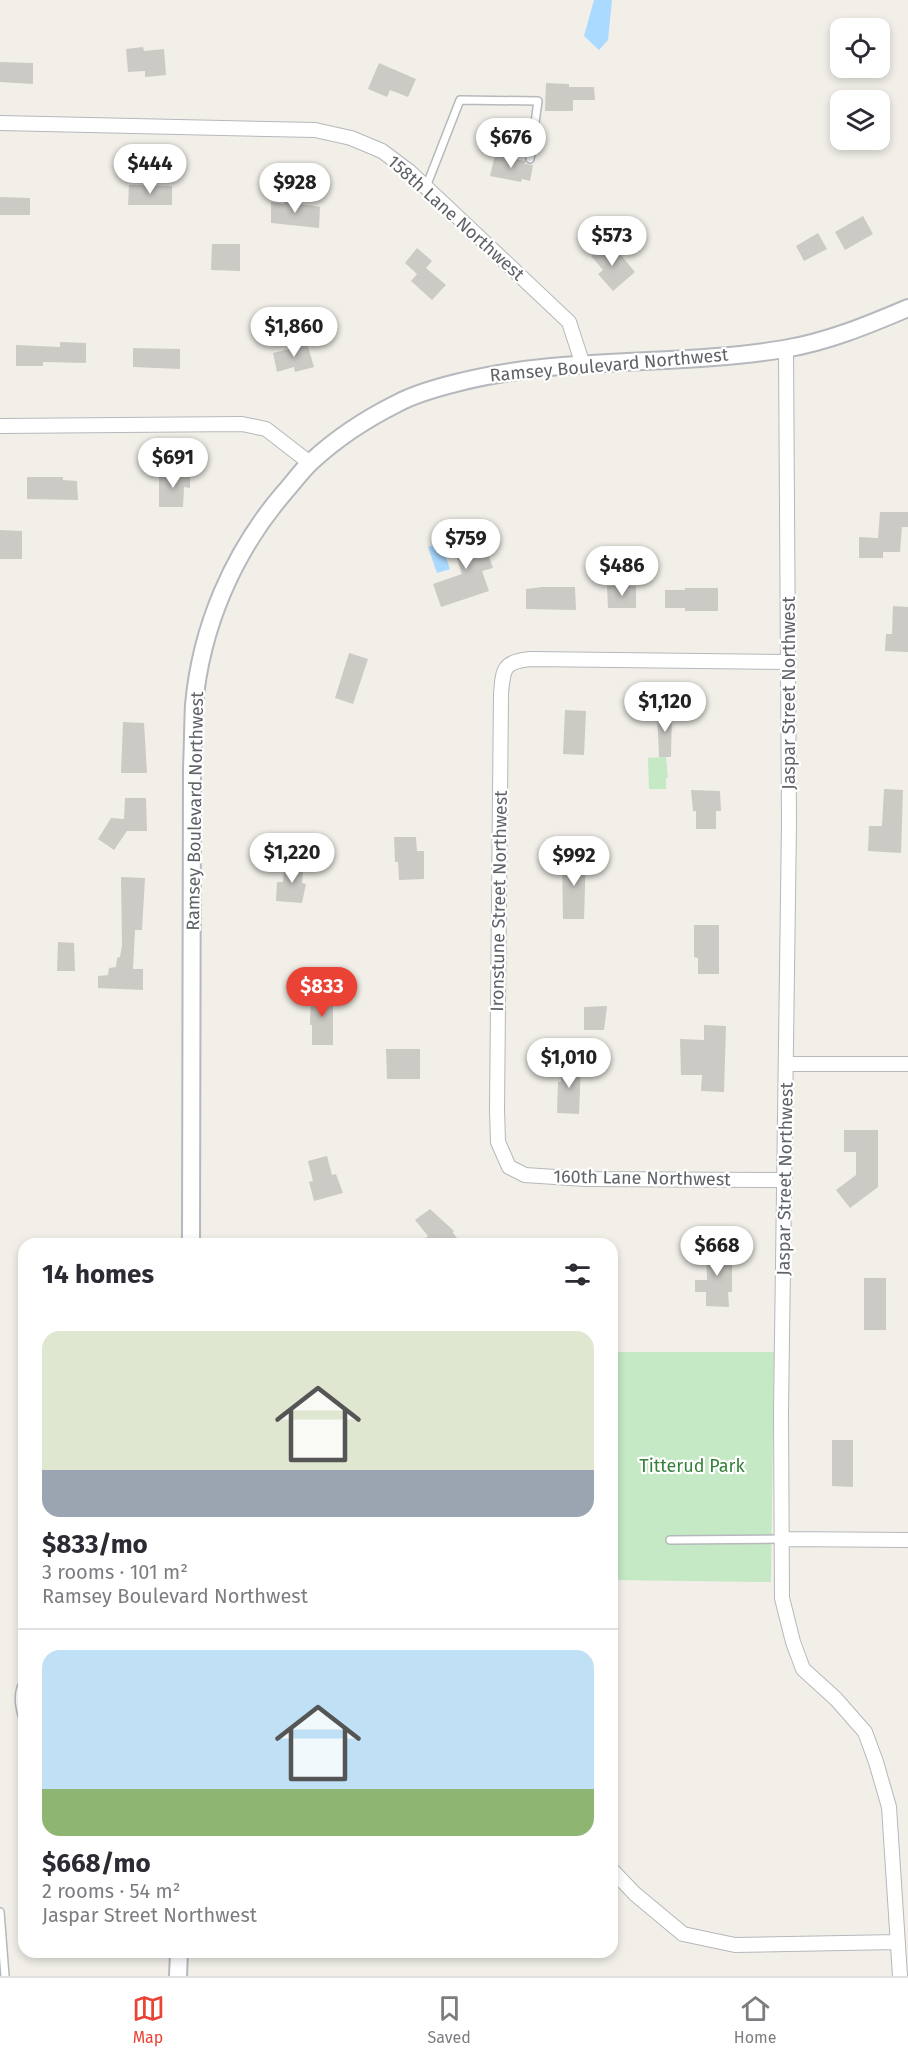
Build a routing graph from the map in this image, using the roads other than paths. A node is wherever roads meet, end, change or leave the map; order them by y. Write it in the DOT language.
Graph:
graph roads {
  1 [pos="0,123"];
  2 [pos="530,159"];
  3 [pos="426,187"];
  4 [pos="908,308"];
  5 [pos="786,349"];
  6 [pos="583,365"];
  7 [pos="0,426"];
  8 [pos="310,463"];
  9 [pos="789,662"];
  10 [pos="787,1064"];
  11 [pos="908,1064"];
  12 [pos="506,1159"];
  13 [pos="785,1180"];
  14 [pos="191,1238"];
  15 [pos="781,1539"];
  16 [pos="670,1540"];
  17 [pos="908,1540"];
  18 [pos="618,1876"];
  19 [pos="0,1912"];
  20 [pos="898,1942"];
  21 [pos="179,1958"];
  22 [pos="5,1976"];
  23 [pos="178,1976"];
  24 [pos="900,1976"];
  1 -- 3 [label="street, 158th Lane Northwest"];
  2 -- 3 [label="lane"];
  3 -- 6 [label="street, 158th Lane Northwest"];
  4 -- 5 [label="street, Ramsey Boulevard Northwest"];
  5 -- 6 [label="street, Ramsey Boulevard Northwest"];
  5 -- 9 [label="street, Jaspar Street Northwest"];
  6 -- 8 [label="street, Ramsey Boulevard Northwest"];
  7 -- 8 [label="street"];
  8 -- 14 [label="street, Ramsey Boulevard Northwest"];
  9 -- 10 [label="street, Jaspar Street Northwest"];
  9 -- 12 [label="street, Ironstune Street Northwest"];
  10 -- 11 [label="street"];
  10 -- 13 [label="street, Jaspar Street Northwest"];
  12 -- 13 [label="street, 160th Lane Northwest"];
  13 -- 15 [label="street, Jaspar Street Northwest"];
  15 -- 16 [label="lane"];
  15 -- 17 [label="street"];
  15 -- 20 [label="street, Jaspar Street Northwest"];
  18 -- 20 [label="street"];
  19 -- 22 [label="lane"];
  20 -- 24 [label="street, Jaspar Street Northwest"];
  21 -- 23 [label="street"];
}
